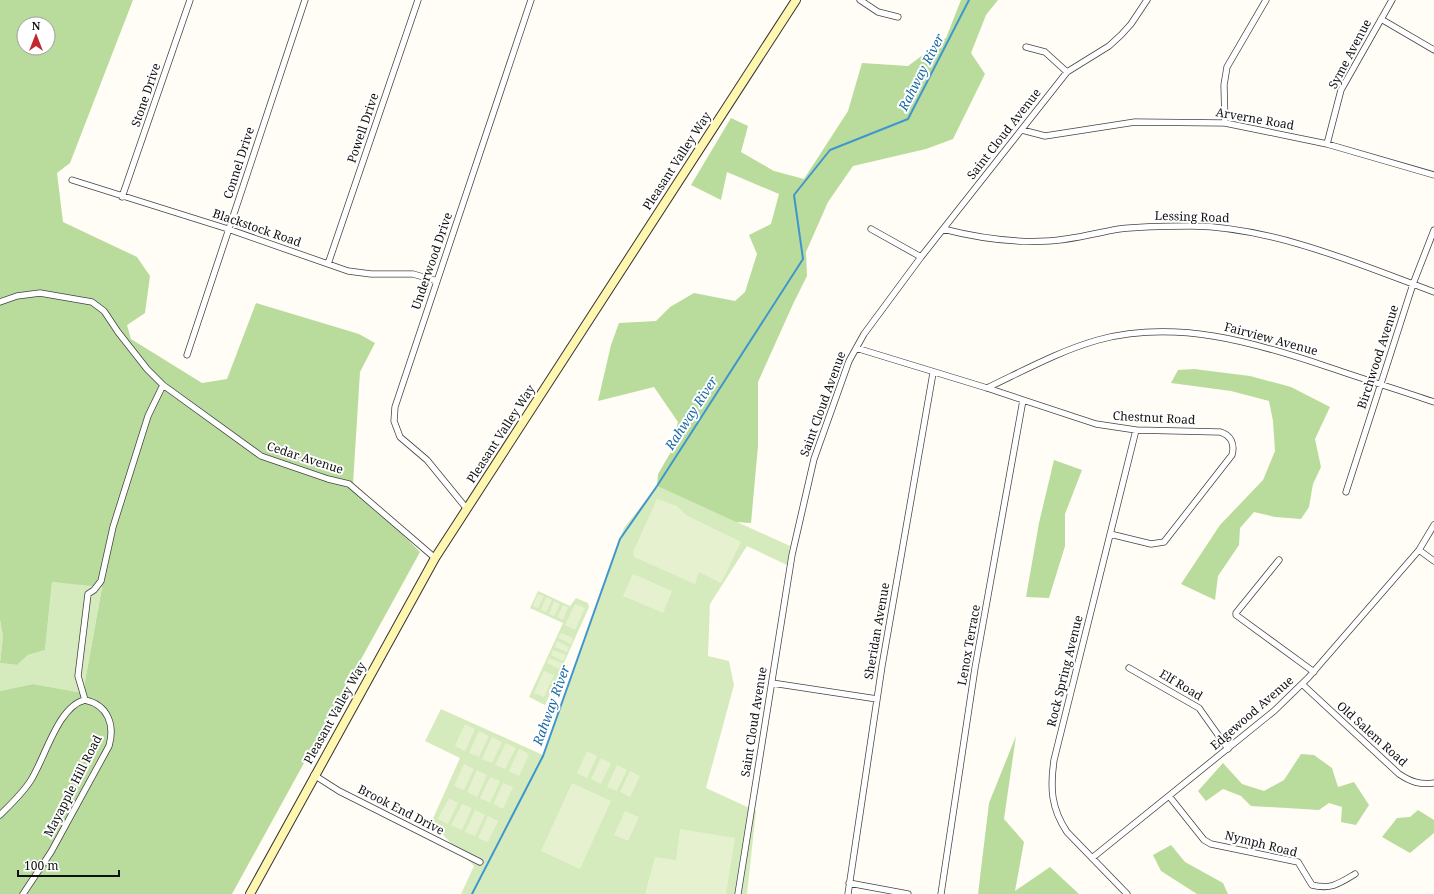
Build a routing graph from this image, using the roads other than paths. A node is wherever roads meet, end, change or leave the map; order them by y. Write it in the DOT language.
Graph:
graph roads {
  1 [pos="190,0"];
  2 [pos="305,0"];
  3 [pos="418,0"];
  4 [pos="531,0"];
  5 [pos="796,0"];
  6 [pos="860,0"];
  7 [pos="1147,0"];
  8 [pos="1266,0"];
  9 [pos="1392,0"];
  10 [pos="898,17"];
  11 [pos="1381,19"];
  12 [pos="1026,47"];
  13 [pos="1434,50"];
  14 [pos="1066,72"];
  15 [pos="1225,123"];
  16 [pos="1022,130"];
  17 [pos="1327,144"];
  18 [pos="1434,175"];
  19 [pos="72,180"];
  20 [pos="122,197"];
  21 [pos="228,229"];
  22 [pos="943,229"];
  23 [pos="871,230"];
  24 [pos="1434,230"];
  25 [pos="921,256"];
  26 [pos="328,264"];
  27 [pos="437,281"];
  28 [pos="1413,284"];
  29 [pos="1434,292"];
  30 [pos="0,302"];
  31 [pos="856,348"];
  32 [pos="187,355"];
  33 [pos="933,373"];
  34 [pos="1381,384"];
  35 [pos="163,385"];
  36 [pos="987,388"];
  37 [pos="1023,400"];
  38 [pos="1434,402"];
  39 [pos="1136,430"];
  40 [pos="1346,492"];
  41 [pos="467,509"];
  42 [pos="1434,525"];
  43 [pos="1110,534"];
  44 [pos="1419,550"];
  45 [pos="435,558"];
  46 [pos="1279,560"];
  47 [pos="1434,561"];
  48 [pos="1129,668"];
  49 [pos="1314,672"];
  50 [pos="772,683"];
  51 [pos="1302,684"];
  52 [pos="877,699"];
  53 [pos="85,700"];
  54 [pos="1228,749"];
  55 [pos="314,775"];
  56 [pos="1434,783"];
  57 [pos="1169,796"];
  58 [pos="0,815"];
  59 [pos="1092,858"];
  60 [pos="480,862"];
  61 [pos="1355,874"];
  62 [pos="849,883"];
  63 [pos="23,894"];
  64 [pos="250,894"];
  65 [pos="738,894"];
  66 [pos="848,894"];
  67 [pos="908,894"];
  68 [pos="941,894"];
  69 [pos="1127,894"];
  1 -- 20 [label="street, Stone Drive"];
  2 -- 21 [label="street, Connel Drive"];
  3 -- 26 [label="street, Powell Drive"];
  4 -- 27 [label="street, Underwood Drive"];
  5 -- 41 [label="main road, Pleasant Valley Way"];
  6 -- 10 [label="street"];
  7 -- 14 [label="street, Saint Cloud Avenue"];
  8 -- 15 [label="street"];
  9 -- 11 [label="street, Syme Avenue"];
  11 -- 13 [label="street"];
  11 -- 17 [label="street, Syme Avenue"];
  12 -- 14 [label="street"];
  14 -- 16 [label="street, Saint Cloud Avenue"];
  15 -- 16 [label="street, Arverne Road"];
  15 -- 17 [label="street, Arverne Road"];
  16 -- 22 [label="street, Saint Cloud Avenue"];
  17 -- 18 [label="street, Arverne Road"];
  19 -- 20 [label="street, Blackstock Road"];
  20 -- 21 [label="street, Blackstock Road"];
  21 -- 26 [label="street, Blackstock Road"];
  21 -- 32 [label="street, Connel Drive"];
  22 -- 25 [label="street, Saint Cloud Avenue"];
  22 -- 28 [label="street, Lessing Road"];
  23 -- 25 [label="street"];
  24 -- 28 [label="street, Birchwood Avenue"];
  25 -- 31 [label="street, Saint Cloud Avenue"];
  26 -- 27 [label="street, Blackstock Road"];
  27 -- 41 [label="street, Underwood Drive"];
  28 -- 29 [label="street, Lessing Road"];
  28 -- 34 [label="street, Birchwood Avenue"];
  30 -- 35 [label="street, Cedar Avenue"];
  31 -- 33 [label="street, Chestnut Road"];
  31 -- 50 [label="street, Saint Cloud Avenue"];
  33 -- 36 [label="street, Chestnut Road"];
  33 -- 52 [label="street, Sheridan Avenue"];
  34 -- 36 [label="street, Fairview Avenue"];
  34 -- 38 [label="street, Fairview Avenue"];
  34 -- 40 [label="street, Birchwood Avenue"];
  35 -- 45 [label="street, Cedar Avenue"];
  35 -- 53 [label="street"];
  36 -- 37 [label="street, Chestnut Road"];
  37 -- 39 [label="street, Chestnut Road"];
  37 -- 68 [label="street, Lenox Terrace"];
  39 -- 43 [label="street, Rock Spring Avenue"];
  39 -- 43 [label="street, Chestnut Road"];
  41 -- 45 [label="main road, Pleasant Valley Way"];
  42 -- 44 [label="street, Edgewood Avenue"];
  43 -- 59 [label="street, Rock Spring Avenue"];
  44 -- 47 [label="street"];
  44 -- 49 [label="street, Edgewood Avenue"];
  45 -- 55 [label="main road, Pleasant Valley Way"];
  46 -- 49 [label="street"];
  48 -- 54 [label="street, Elf Road"];
  49 -- 51 [label="street, Edgewood Avenue"];
  50 -- 52 [label="street"];
  50 -- 65 [label="street, Saint Cloud Avenue"];
  51 -- 54 [label="street, Edgewood Avenue"];
  51 -- 56 [label="street, Old Salem Road"];
  52 -- 62 [label="street, Sheridan Avenue"];
  53 -- 58 [label="street"];
  53 -- 63 [label="street, Mayapple Hill Road"];
  54 -- 57 [label="street, Edgewood Avenue"];
  55 -- 60 [label="street, Brook End Drive"];
  55 -- 64 [label="main road, Pleasant Valley Way"];
  57 -- 59 [label="street, Edgewood Avenue"];
  57 -- 61 [label="street, Nymph Road"];
  59 -- 69 [label="street, Rock Spring Avenue"];
  62 -- 66 [label="street, Sheridan Avenue"];
  62 -- 67 [label="street"];
}
